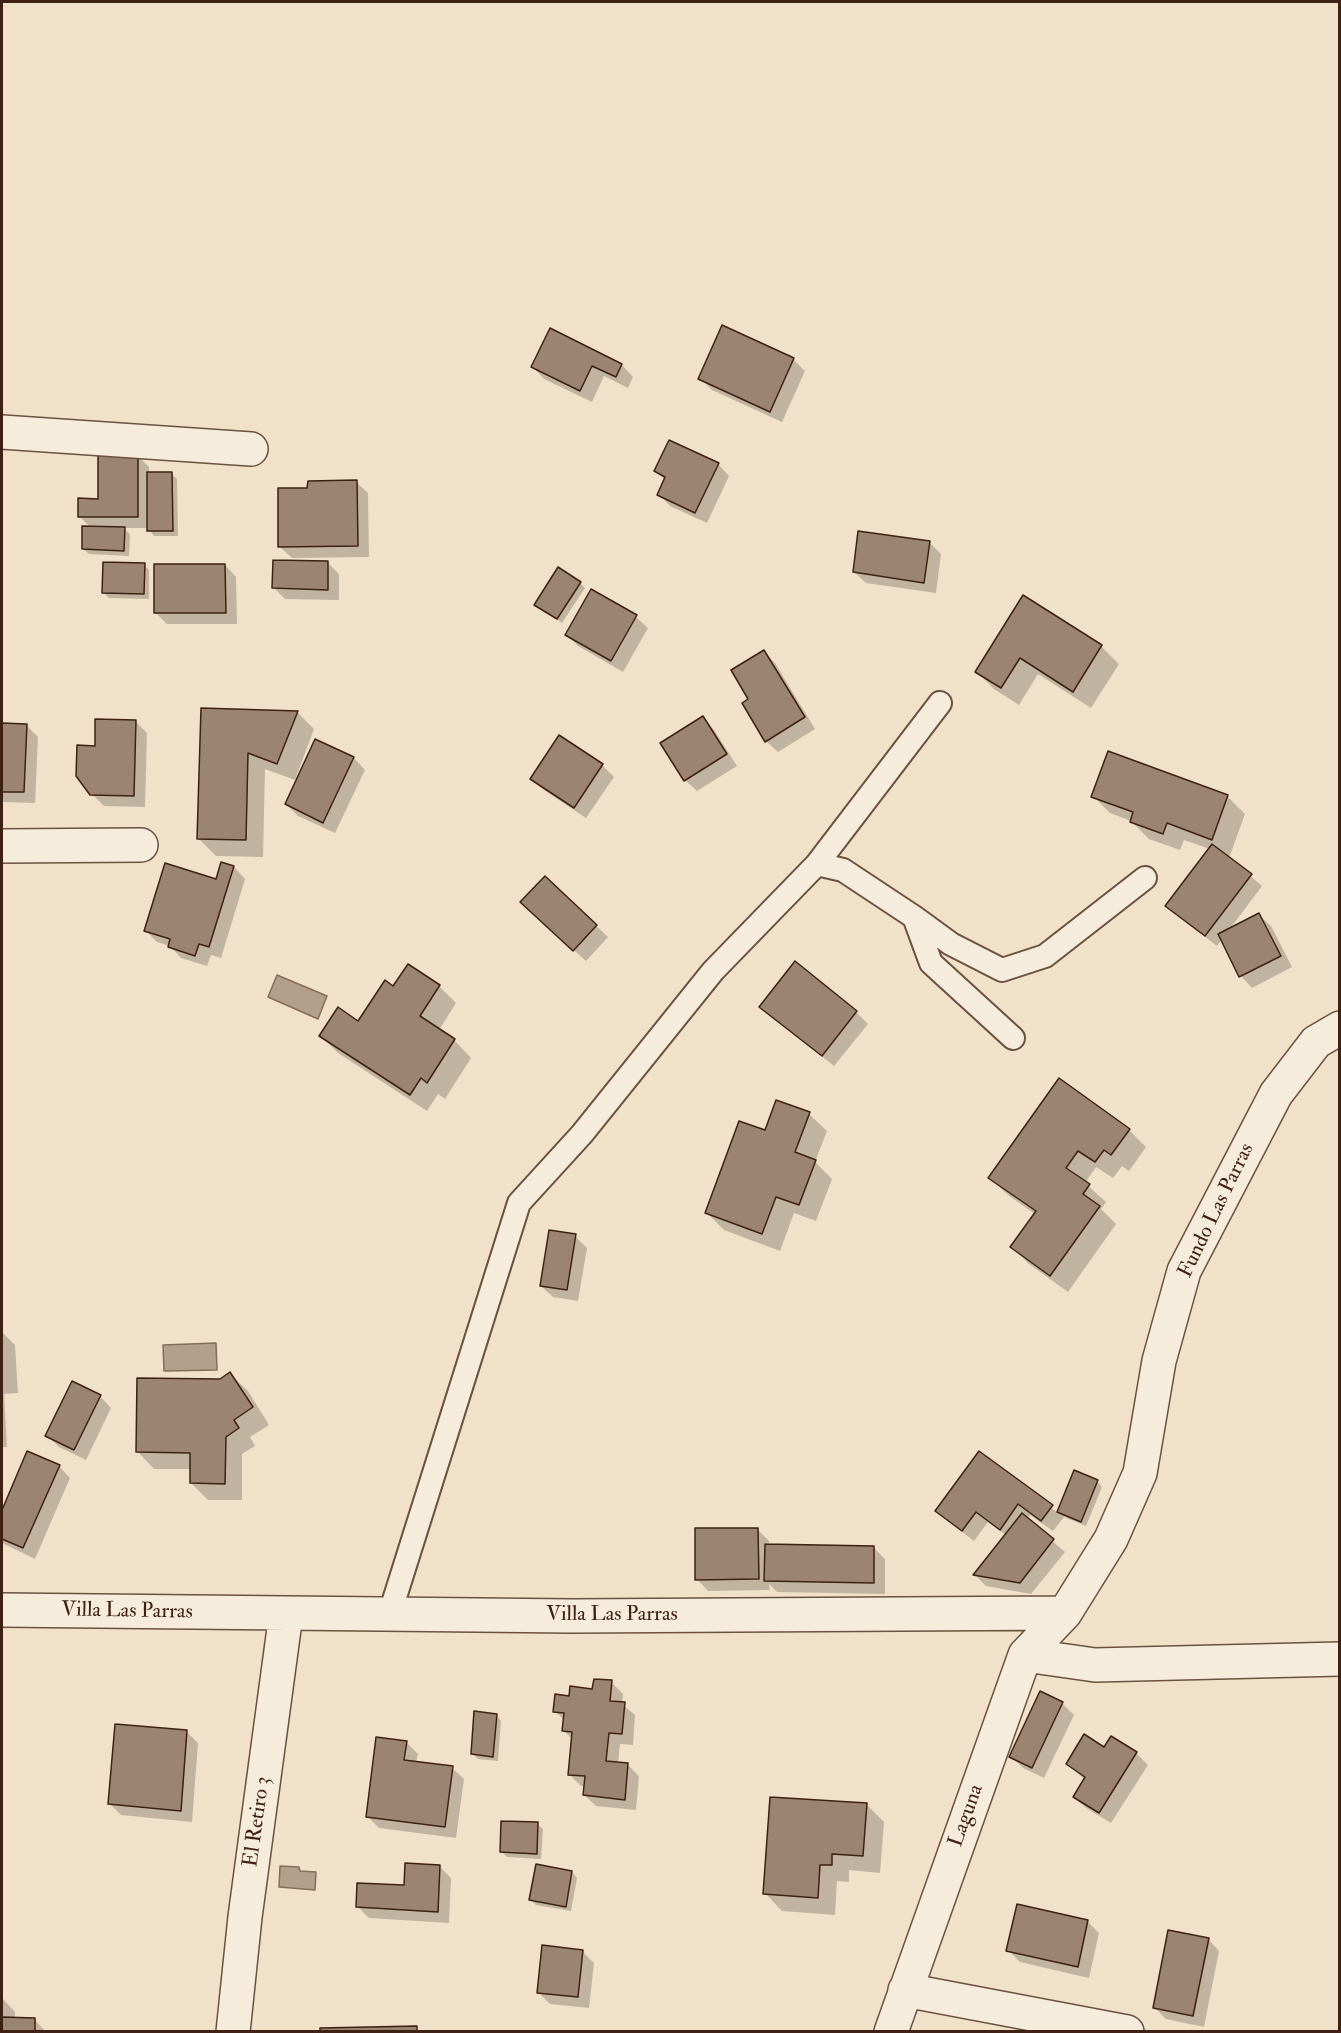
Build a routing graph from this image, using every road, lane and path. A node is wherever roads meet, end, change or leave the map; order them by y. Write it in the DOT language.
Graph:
graph roads {
  1 [pos="2,432"];
  2 [pos="251,449"];
  3 [pos="940,703"];
  4 [pos="141,845"];
  5 [pos="2,846"];
  6 [pos="817,864"];
  7 [pos="1145,878"];
  8 [pos="914,917"];
  9 [pos="1340,1028"];
  10 [pos="1013,1038"];
  11 [pos="2,1610"];
  12 [pos="390,1613"];
  13 [pos="1065,1613"];
  14 [pos="286,1614"];
  15 [pos="1025,1655"];
  16 [pos="1340,1659"];
  17 [pos="905,1990"];
  18 [pos="232,2031"];
  19 [pos="891,2031"];
  20 [pos="1127,2031"];
  1 -- 2 [label="street"];
  3 -- 6 [label="lane"];
  4 -- 5 [label="street"];
  6 -- 8 [label="lane"];
  6 -- 12 [label="lane"];
  7 -- 8 [label="lane"];
  8 -- 10 [label="lane"];
  9 -- 13 [label="street, Fundo Las Parras"];
  11 -- 14 [label="street, Villa Las Parras"];
  12 -- 13 [label="street, Villa Las Parras"];
  12 -- 14 [label="street, Villa Las Parras"];
  13 -- 15 [label="street, Laguna"];
  14 -- 18 [label="street, El Retiro 3"];
  15 -- 16 [label="street"];
  15 -- 17 [label="street, Laguna"];
  17 -- 19 [label="street, Laguna"];
  17 -- 20 [label="street"];
}
